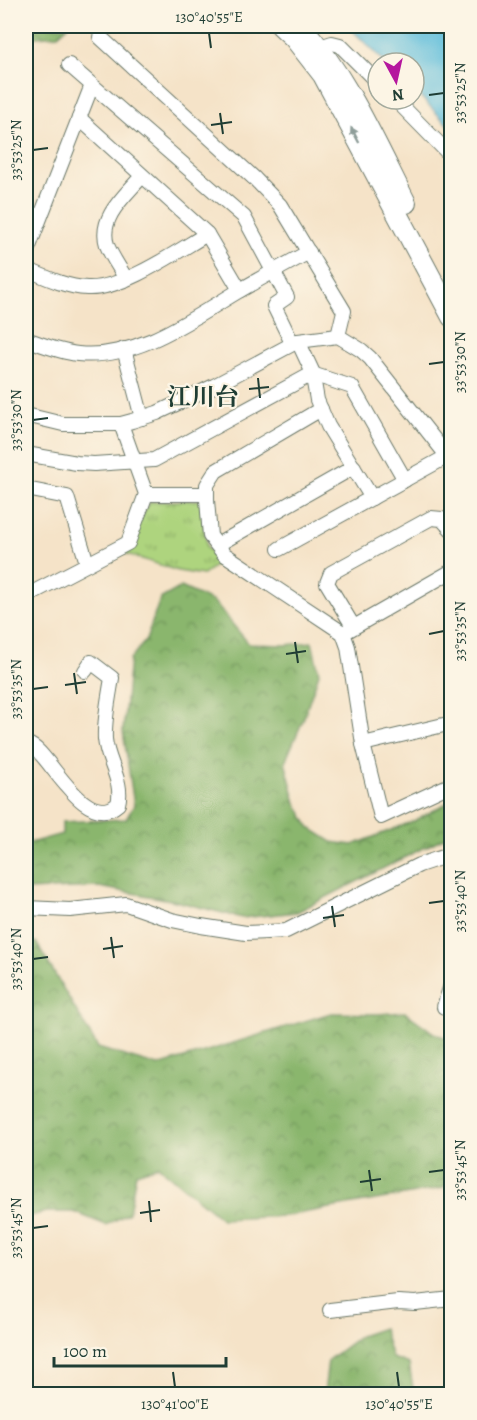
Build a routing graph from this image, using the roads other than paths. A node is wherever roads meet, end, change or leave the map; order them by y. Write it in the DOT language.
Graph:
graph roads {
  1 [pos="281,26"];
  2 [pos="301,26"];
  3 [pos="100,37"];
  4 [pos="320,47"];
  5 [pos="69,65"];
  6 [pos="366,71"];
  7 [pos="92,85"];
  8 [pos="406,111"];
  9 [pos="80,118"];
  10 [pos="452,157"];
  11 [pos="142,176"];
  12 [pos="207,234"];
  13 [pos="309,252"];
  14 [pos="26,254"];
  15 [pos="26,269"];
  16 [pos="274,272"];
  17 [pos="126,279"];
  18 [pos="240,290"];
  19 [pos="452,290"];
  20 [pos="452,317"];
  21 [pos="338,336"];
  22 [pos="26,339"];
  23 [pos="295,342"];
  24 [pos="124,349"];
  25 [pos="312,374"];
  26 [pos="321,409"];
  27 [pos="26,415"];
  28 [pos="142,418"];
  29 [pos="121,424"];
  30 [pos="26,454"];
  31 [pos="449,460"];
  32 [pos="134,461"];
  33 [pos="354,467"];
  34 [pos="405,480"];
  35 [pos="26,489"];
  36 [pos="146,494"];
  37 [pos="207,494"];
  38 [pos="372,498"];
  39 [pos="452,530"];
  40 [pos="217,544"];
  41 [pos="279,549"];
  42 [pos="87,563"];
  43 [pos="452,571"];
  44 [pos="26,596"];
  45 [pos="348,630"];
  46 [pos="85,671"];
  47 [pos="452,723"];
  48 [pos="26,743"];
  49 [pos="363,744"];
  50 [pos="452,784"];
  51 [pos="452,854"];
  52 [pos="26,908"];
  53 [pos="452,982"];
  54 [pos="444,1007"];
  55 [pos="452,1299"];
  56 [pos="330,1310"];
  20 -- 1 [label="main road, one-way"];
  2 -- 4 [label="main road"];
  3 -- 13 [label="street"];
  4 -- 6 [label="street"];
  4 -- 19 [label="main road"];
  5 -- 7 [label="street"];
  7 -- 9 [label="street"];
  7 -- 16 [label="street"];
  8 -- 10 [label="street"];
  9 -- 11 [label="street"];
  9 -- 14 [label="street"];
  11 -- 12 [label="street"];
  11 -- 17 [label="street"];
  12 -- 17 [label="street"];
  12 -- 18 [label="street"];
  13 -- 16 [label="street"];
  13 -- 21 [label="street"];
  15 -- 17 [label="street"];
  16 -- 18 [label="street"];
  16 -- 23 [label="street"];
  18 -- 24 [label="street"];
  21 -- 23 [label="street"];
  21 -- 31 [label="street"];
  22 -- 24 [label="street"];
  23 -- 25 [label="street"];
  23 -- 28 [label="street"];
  24 -- 28 [label="street"];
  25 -- 26 [label="street"];
  25 -- 32 [label="street"];
  25 -- 34 [label="street"];
  26 -- 33 [label="street"];
  26 -- 37 [label="street"];
  27 -- 29 [label="street"];
  28 -- 29 [label="street"];
  29 -- 32 [label="street"];
  30 -- 32 [label="street"];
  31 -- 34 [label="street"];
  32 -- 36 [label="street"];
  33 -- 38 [label="street"];
  33 -- 40 [label="street"];
  34 -- 38 [label="street"];
  35 -- 42 [label="street"];
  36 -- 37 [label="street"];
  36 -- 42 [label="street"];
  37 -- 40 [label="street"];
  38 -- 41 [label="street"];
  39 -- 45 [label="street"];
  40 -- 45 [label="street"];
  42 -- 44 [label="street"];
  43 -- 45 [label="street"];
  45 -- 49 [label="street"];
  46 -- 48 [label="street"];
  47 -- 49 [label="street"];
  49 -- 50 [label="street"];
  51 -- 52 [label="street"];
  53 -- 54 [label="street"];
  55 -- 56 [label="street"];
}
